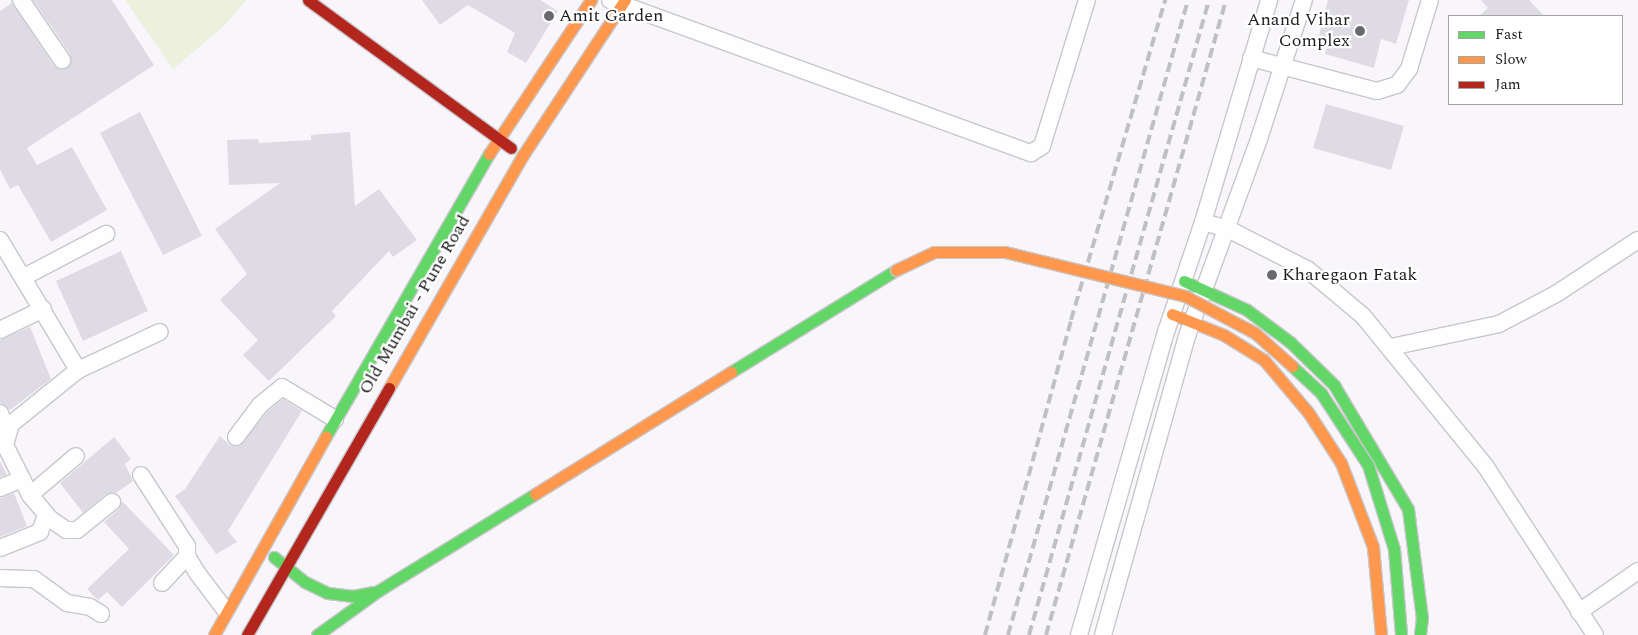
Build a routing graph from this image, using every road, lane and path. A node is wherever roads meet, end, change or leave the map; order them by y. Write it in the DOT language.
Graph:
graph roads {
  1 [pos="21,0"];
  2 [pos="308,0"];
  3 [pos="591,0"];
  4 [pos="1087,0"];
  5 [pos="1268,0"];
  6 [pos="1304,0"];
  7 [pos="1430,0"];
  8 [pos="619,2"];
  9 [pos="1251,58"];
  10 [pos="62,60"];
  11 [pos="1284,65"];
  12 [pos="498,139"];
  13 [pos="522,155"];
  14 [pos="1203,222"];
  15 [pos="1228,229"];
  16 [pos="106,234"];
  17 [pos="0,240"];
  18 [pos="1638,240"];
  19 [pos="24,277"];
  20 [pos="1184,281"];
  21 [pos="1206,289"];
  22 [pos="1227,300"];
  23 [pos="42,309"];
  24 [pos="1172,314"];
  25 [pos="1194,322"];
  26 [pos="0,330"];
  27 [pos="1212,330"];
  28 [pos="160,332"];
  29 [pos="1391,347"];
  30 [pos="78,370"];
  31 [pos="0,413"];
  32 [pos="335,419"];
  33 [pos="4,433"];
  34 [pos="236,437"];
  35 [pos="76,456"];
  36 [pos="141,475"];
  37 [pos="22,479"];
  38 [pos="0,488"];
  39 [pos="30,495"];
  40 [pos="112,502"];
  41 [pos="46,515"];
  42 [pos="0,548"];
  43 [pos="262,549"];
  44 [pos="187,556"];
  45 [pos="286,564"];
  46 [pos="1638,571"];
  47 [pos="0,578"];
  48 [pos="162,583"];
  49 [pos="378,591"];
  50 [pos="226,612"];
  51 [pos="1579,612"];
  52 [pos="101,614"];
  53 [pos="214,635"];
  54 [pos="246,635"];
  55 [pos="317,635"];
  56 [pos="1079,635"];
  57 [pos="1103,635"];
  58 [pos="1381,635"];
  59 [pos="1401,635"];
  60 [pos="1420,635"];
  61 [pos="1595,635"];
  1 -- 10 [label="street"];
  2 -- 12 [label="street"];
  3 -- 12 [label="street, Old Mumbai - Pune Road"];
  4 -- 8 [label="street"];
  5 -- 9 [label="street"];
  6 -- 11 [label="street"];
  7 -- 11 [label="street"];
  8 -- 13 [label="street, Old Mumbai - Pune Road"];
  9 -- 11 [label="street"];
  9 -- 14 [label="street"];
  11 -- 15 [label="street"];
  12 -- 13 [label="street"];
  12 -- 32 [label="street, Old Mumbai - Pune Road"];
  13 -- 45 [label="street, Old Mumbai - Pune Road"];
  14 -- 15 [label="street"];
  14 -- 20 [label="street"];
  15 -- 21 [label="street"];
  15 -- 29 [label="street"];
  16 -- 19 [label="street"];
  17 -- 19 [label="street"];
  18 -- 29 [label="street"];
  19 -- 23 [label="street"];
  20 -- 21 [label="street"];
  20 -- 24 [label="street"];
  21 -- 22 [label="street"];
  21 -- 25 [label="street"];
  22 -- 27 [label="street"];
  22 -- 60 [label="street"];
  23 -- 26 [label="street"];
  23 -- 30 [label="street"];
  24 -- 25 [label="street"];
  24 -- 56 [label="street"];
  25 -- 27 [label="street"];
  25 -- 57 [label="street"];
  27 -- 58 [label="street"];
  28 -- 30 [label="street"];
  29 -- 51 [label="street"];
  30 -- 33 [label="street"];
  31 -- 33 [label="street"];
  32 -- 34 [label="street"];
  32 -- 43 [label="street, Old Mumbai - Pune Road"];
  33 -- 37 [label="street"];
  35 -- 39 [label="street"];
  36 -- 44 [label="street"];
  37 -- 38 [label="street"];
  37 -- 39 [label="street"];
  39 -- 41 [label="street"];
  40 -- 41 [label="street"];
  41 -- 42 [label="street"];
  43 -- 45 [label="street"];
  43 -- 50 [label="street, Old Mumbai - Pune Road"];
  44 -- 48 [label="street"];
  44 -- 50 [label="street"];
  45 -- 49 [label="street"];
  45 -- 54 [label="street, Old Mumbai - Pune Road"];
  46 -- 51 [label="street"];
  47 -- 52 [label="street"];
  49 -- 55 [label="street"];
  49 -- 59 [label="street, bridge"];
  50 -- 53 [label="street, Old Mumbai - Pune Road"];
  51 -- 61 [label="street"];
}
